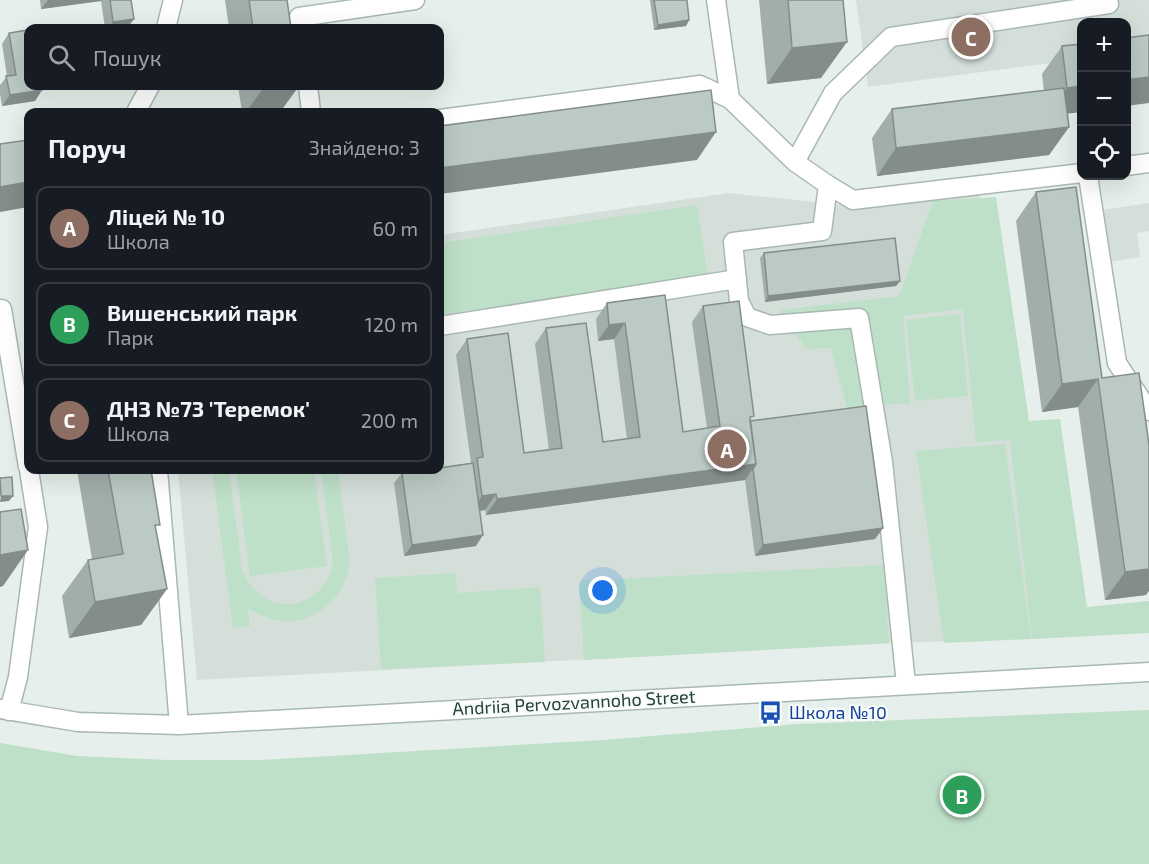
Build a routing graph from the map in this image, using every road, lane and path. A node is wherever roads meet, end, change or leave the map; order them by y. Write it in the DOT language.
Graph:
graph roads {
  1 [pos="173,0"];
  2 [pos="415,0"];
  3 [pos="717,0"];
  4 [pos="1109,4"];
  5 [pos="167,24"];
  6 [pos="300,24"];
  7 [pos="148,90"];
  8 [pos="308,90"];
  9 [pos="730,99"];
  10 [pos="138,108"];
  11 [pos="311,108"];
  12 [pos="444,118"];
  13 [pos="795,162"];
  14 [pos="1149,163"];
  15 [pos="1131,165"];
  16 [pos="1077,174"];
  17 [pos="1089,180"];
  18 [pos="828,185"];
  19 [pos="737,279"];
  20 [pos="2,309"];
  21 [pos="444,325"];
  22 [pos="1149,411"];
  23 [pos="24,439"];
  24 [pos="30,474"];
  25 [pos="158,474"];
  26 [pos="19,525"];
  27 [pos="39,527"];
  28 [pos="1149,672"];
  29 [pos="906,684"];
  30 [pos="5,710"];
  31 [pos="179,725"];
  1 -- 5 [label="street"];
  2 -- 6 [label="street"];
  3 -- 9 [label="street"];
  4 -- 13 [label="street"];
  7 -- 10 [label="street"];
  8 -- 11 [label="street"];
  9 -- 12 [label="street"];
  9 -- 13 [label="street"];
  13 -- 18 [label="street"];
  14 -- 15 [label="street"];
  16 -- 18 [label="street"];
  17 -- 22 [label="street"];
  18 -- 19 [label="street"];
  19 -- 21 [label="street"];
  19 -- 29 [label="street"];
  20 -- 23 [label="street"];
  24 -- 27 [label="street"];
  25 -- 31 [label="street"];
  26 -- 27 [label="street"];
  27 -- 30 [label="street"];
  28 -- 29 [label="street, Andriia Pervozvannoho Street"];
  29 -- 31 [label="street, Andriia Pervozvannoho Street"];
  30 -- 31 [label="street, Andriia Pervozvannoho Street"];
}
